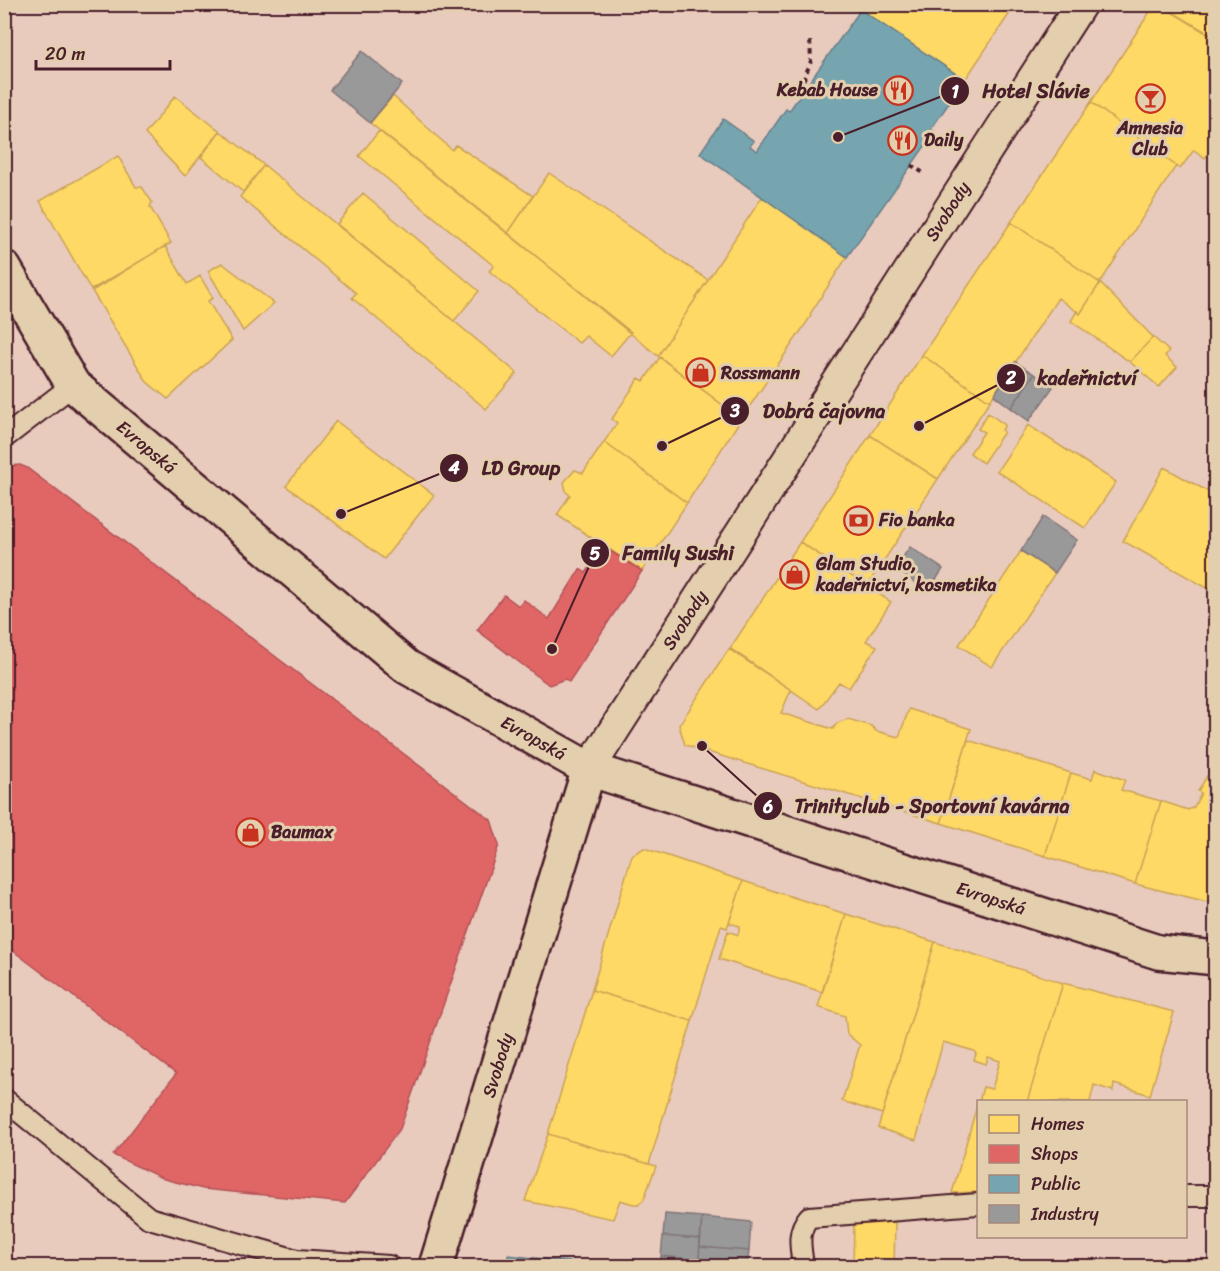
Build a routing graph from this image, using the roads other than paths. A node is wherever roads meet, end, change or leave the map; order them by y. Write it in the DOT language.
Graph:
graph roads {
  1 [pos="1081,4"];
  2 [pos="4,268"];
  3 [pos="73,385"];
  4 [pos="4,438"];
  5 [pos="589,769"];
  6 [pos="1215,958"];
  7 [pos="4,1099"];
  8 [pos="1187,1196"];
  9 [pos="1215,1196"];
  10 [pos="977,1204"];
  11 [pos="389,1266"];
  12 [pos="436,1266"];
  13 [pos="803,1266"];
  1 -- 5 [label="street, Svobody"];
  2 -- 3 [label="main road, Evropská"];
  3 -- 4 [label="lane"];
  3 -- 5 [label="main road, Evropská"];
  5 -- 6 [label="main road, Evropská"];
  5 -- 12 [label="main road, Svobody"];
  7 -- 11 [label="lane"];
  8 -- 9 [label="lane"];
  10 -- 13 [label="lane"];
}
